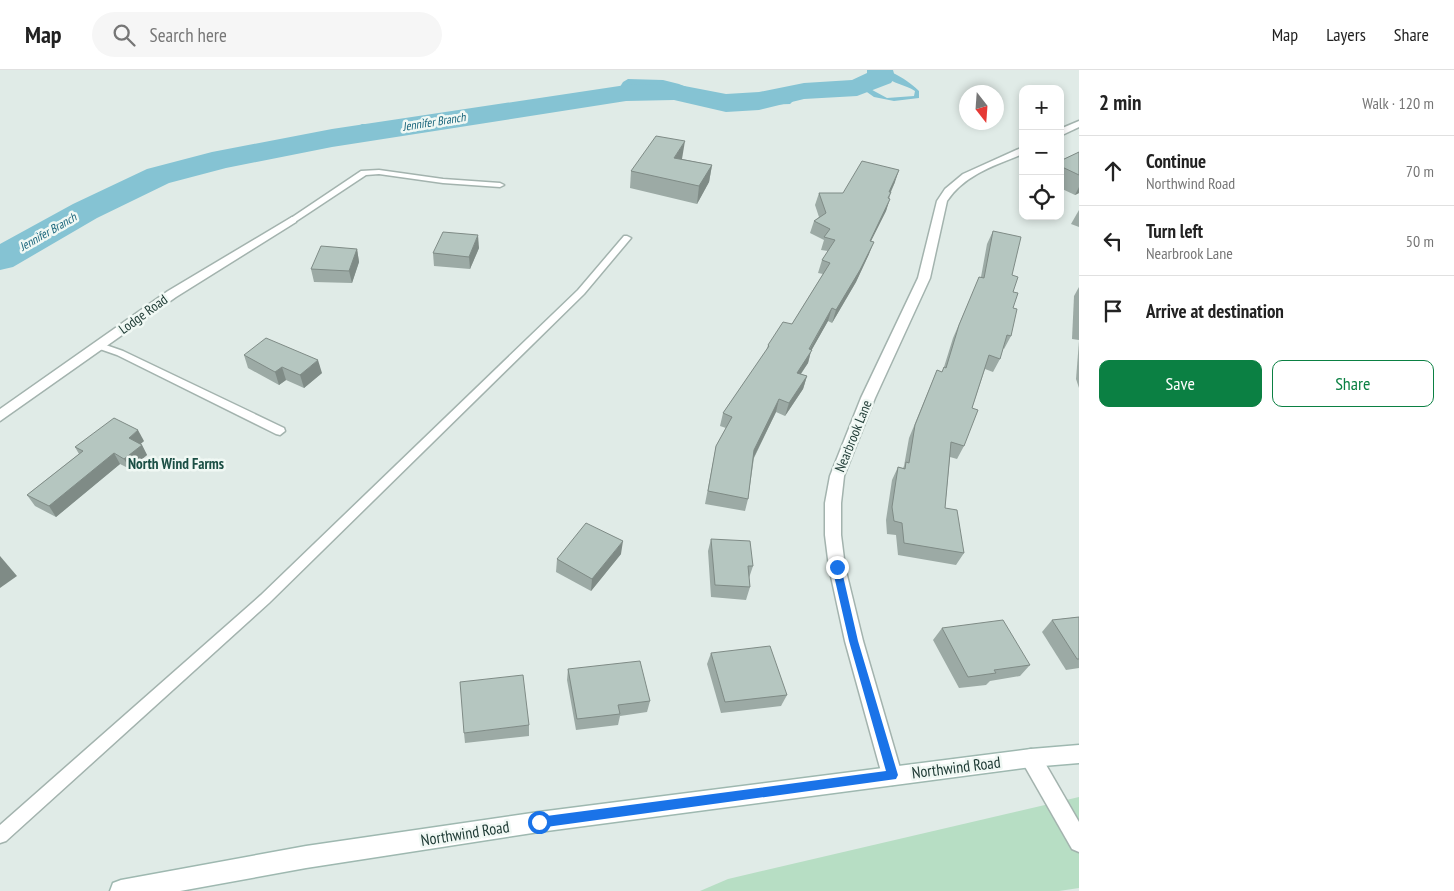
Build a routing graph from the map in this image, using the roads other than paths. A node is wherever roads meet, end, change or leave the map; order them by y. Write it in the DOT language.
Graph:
graph roads {
  1 [pos="1079,124"];
  2 [pos="1064,131"];
  3 [pos="1019,152"];
  4 [pos="500,185"];
  5 [pos="292,220"];
  6 [pos="626,238"];
  7 [pos="100,346"];
  8 [pos="0,416"];
  9 [pos="280,431"];
  10 [pos="1079,754"];
  11 [pos="1031,758"];
  12 [pos="892,775"];
  13 [pos="0,835"];
  14 [pos="1079,842"];
  15 [pos="121,891"];
  1 -- 2 [label="street"];
  3 -- 12 [label="street, Nearbrook Lane"];
  4 -- 5 [label="lane"];
  5 -- 7 [label="street, Lodge Road"];
  6 -- 13 [label="lane"];
  7 -- 8 [label="street, Lodge Road"];
  7 -- 9 [label="lane"];
  10 -- 11 [label="street, Northwind Road"];
  11 -- 12 [label="street, Northwind Road"];
  11 -- 14 [label="street"];
  12 -- 15 [label="street, Northwind Road"];
}
